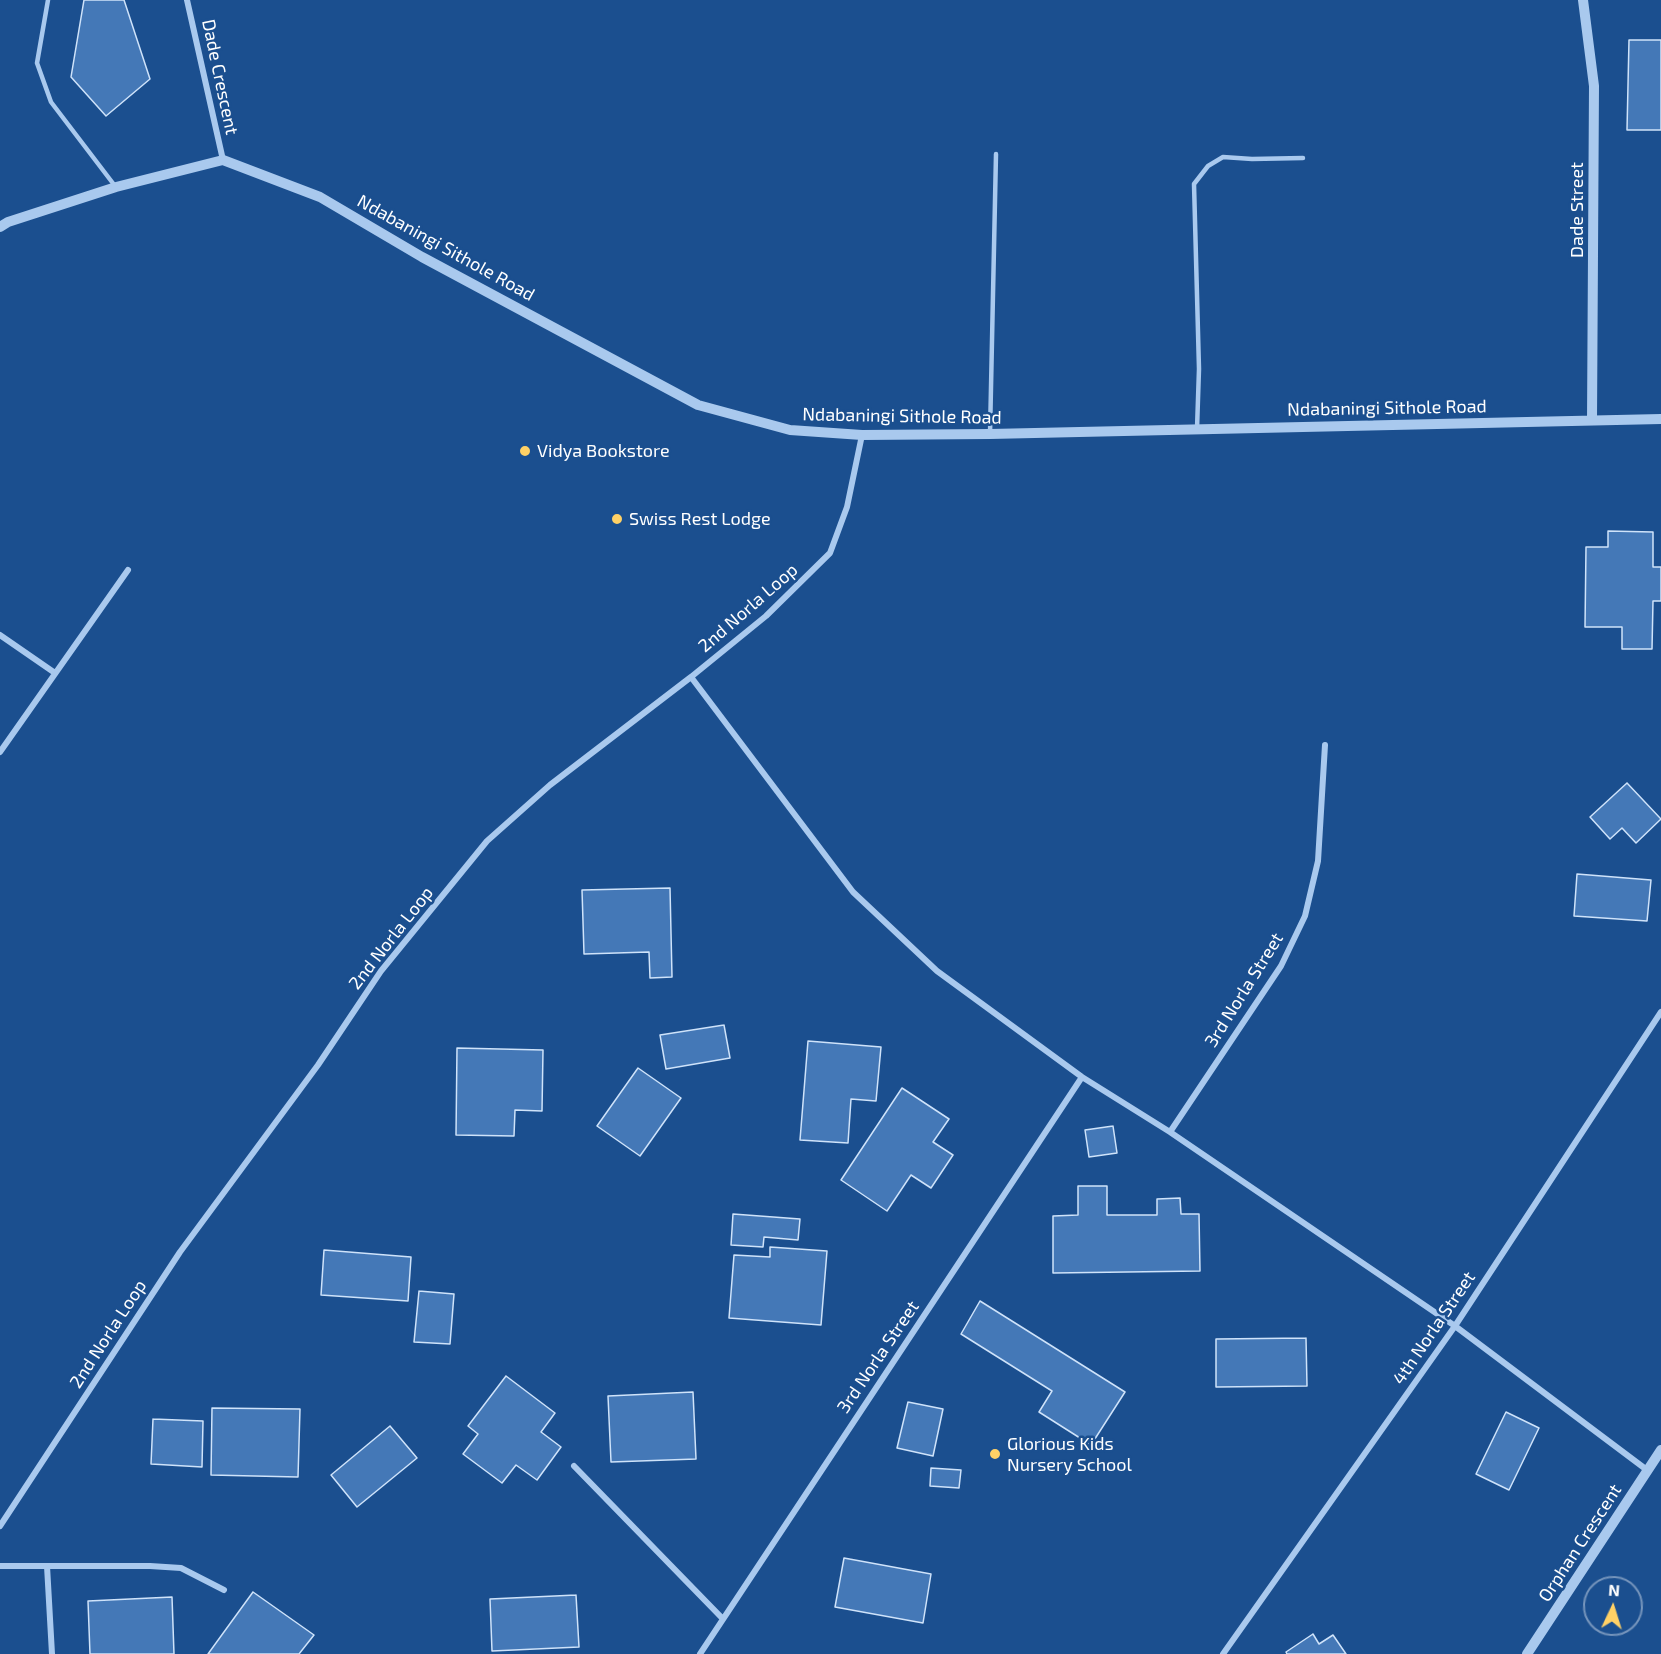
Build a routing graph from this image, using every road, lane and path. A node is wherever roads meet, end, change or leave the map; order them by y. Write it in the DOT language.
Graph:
graph roads {
  1 [pos="48,0"];
  2 [pos="187,0"];
  3 [pos="1582,0"];
  4 [pos="996,154"];
  5 [pos="1303,158"];
  6 [pos="223,160"];
  7 [pos="116,187"];
  8 [pos="0,227"];
  9 [pos="1592,420"];
  10 [pos="1661,420"];
  11 [pos="1197,429"];
  12 [pos="990,434"];
  13 [pos="862,435"];
  14 [pos="128,570"];
  15 [pos="0,635"];
  16 [pos="56,673"];
  17 [pos="692,677"];
  18 [pos="1325,744"];
  19 [pos="0,752"];
  20 [pos="1661,1012"];
  21 [pos="1082,1077"];
  22 [pos="1170,1132"];
  23 [pos="1455,1326"];
  24 [pos="1661,1450"];
  25 [pos="573,1466"];
  26 [pos="1647,1470"];
  27 [pos="0,1526"];
  28 [pos="0,1566"];
  29 [pos="47,1566"];
  30 [pos="224,1590"];
  31 [pos="723,1619"];
  32 [pos="52,1654"];
  33 [pos="700,1654"];
  34 [pos="1223,1654"];
  35 [pos="1527,1654"];
  1 -- 7 [label="lane"];
  2 -- 6 [label="street, Dade Crescent"];
  3 -- 9 [label="street, Dade Street"];
  4 -- 12 [label="lane"];
  5 -- 11 [label="lane"];
  6 -- 7 [label="street"];
  6 -- 13 [label="street, Ndabaningi Sithole Road"];
  7 -- 8 [label="street"];
  9 -- 10 [label="street, Ndabaningi Sithole Road"];
  9 -- 11 [label="street, Ndabaningi Sithole Road"];
  11 -- 12 [label="street, Ndabaningi Sithole Road"];
  12 -- 13 [label="street, Ndabaningi Sithole Road"];
  13 -- 17 [label="street, 2nd Norla Loop"];
  14 -- 16 [label="street"];
  15 -- 16 [label="street"];
  16 -- 19 [label="street"];
  17 -- 21 [label="street"];
  17 -- 27 [label="street, 2nd Norla Loop"];
  18 -- 22 [label="street, 3rd Norla Street"];
  20 -- 23 [label="street, 4th Norla Street"];
  21 -- 22 [label="street"];
  21 -- 31 [label="street, 3rd Norla Street"];
  22 -- 23 [label="street"];
  23 -- 26 [label="street"];
  23 -- 34 [label="street, 4th Norla Street"];
  24 -- 26 [label="street, Orphan Crescent"];
  25 -- 31 [label="street"];
  26 -- 35 [label="street, Orphan Crescent"];
  28 -- 29 [label="street"];
  29 -- 30 [label="street"];
  29 -- 32 [label="street"];
  31 -- 33 [label="street, 3rd Norla Street"];
}
